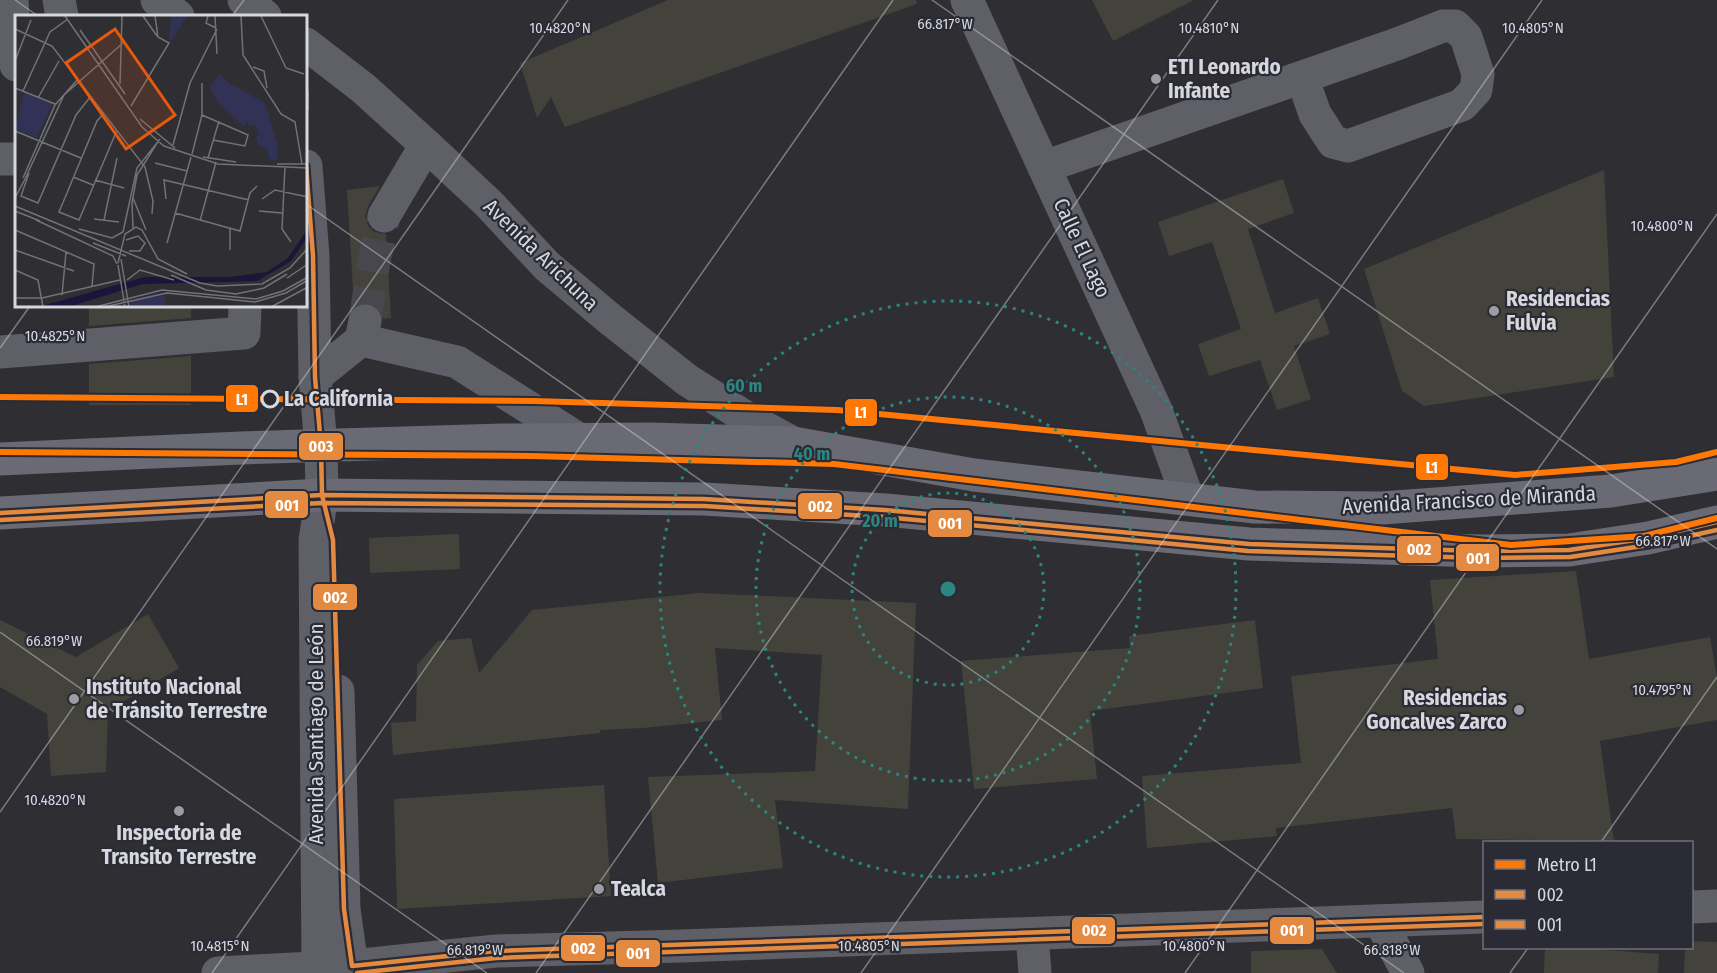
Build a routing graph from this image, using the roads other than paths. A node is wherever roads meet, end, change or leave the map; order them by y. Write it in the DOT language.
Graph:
graph roads {
  1 [pos="12,0"];
  2 [pos="59,0"];
  3 [pos="157,0"];
  4 [pos="244,0"];
  5 [pos="968,0"];
  6 [pos="62,15"];
  7 [pos="177,15"];
  8 [pos="264,15"];
  9 [pos="308,46"];
  10 [pos="15,49"];
  11 [pos="1302,77"];
  12 [pos="426,144"];
  13 [pos="1044,167"];
  14 [pos="308,192"];
  15 [pos="384,216"];
  16 [pos="245,308"];
  17 [pos="0,352"];
  18 [pos="315,377"];
  19 [pos="580,440"];
  20 [pos="793,443"];
  21 [pos="321,446"];
  22 [pos="0,459"];
  23 [pos="1717,474"];
  24 [pos="322,495"];
  25 [pos="1188,499"];
  26 [pos="0,513"];
  27 [pos="1717,522"];
  28 [pos="1717,906"];
  29 [pos="1693,907"];
  30 [pos="1483,917"];
  31 [pos="1380,921"];
  32 [pos="1032,934"];
  33 [pos="683,960"];
  34 [pos="353,970"];
  35 [pos="318,971"];
  36 [pos="218,973"];
  37 [pos="1035,973"];
  38 [pos="1408,973"];
  1 -- 10 [label="street"];
  2 -- 6 [label="street"];
  3 -- 7 [label="street"];
  4 -- 8 [label="street"];
  5 -- 13 [label="street, Calle El Lago"];
  9 -- 12 [label="street, Avenida Arichuna"];
  11 -- 11 [label="street"];
  11 -- 13 [label="street"];
  12 -- 15 [label="street"];
  12 -- 20 [label="street, Avenida Arichuna"];
  13 -- 25 [label="street, Calle El Lago"];
  14 -- 18 [label="street, Avenida Santiago de León"];
  16 -- 17 [label="street"];
  18 -- 19 [label="street"];
  18 -- 21 [label="street, Avenida Santiago de León"];
  19 -- 20 [label="main road, Avenida Francisco de Miranda"];
  19 -- 21 [label="main road, Avenida Francisco de Miranda"];
  20 -- 25 [label="main road, Avenida Francisco de Miranda"];
  21 -- 22 [label="main road, Avenida Francisco de Miranda"];
  21 -- 24 [label="street, Avenida Santiago de León"];
  23 -- 25 [label="main road, Avenida Francisco de Miranda"];
  24 -- 26 [label="main road, Avenida Francisco de Miranda"];
  24 -- 27 [label="main road, Avenida Francisco de Miranda"];
  24 -- 34 [label="street, Avenida Santiago de León"];
  24 -- 35 [label="street, Avenida Santiago de León"];
  28 -- 29 [label="street"];
  30 -- 31 [label="street"];
  31 -- 32 [label="street"];
  31 -- 38 [label="street"];
  32 -- 33 [label="street"];
  32 -- 37 [label="street"];
  33 -- 34 [label="street"];
  34 -- 35 [label="street"];
  35 -- 36 [label="street"];
}
